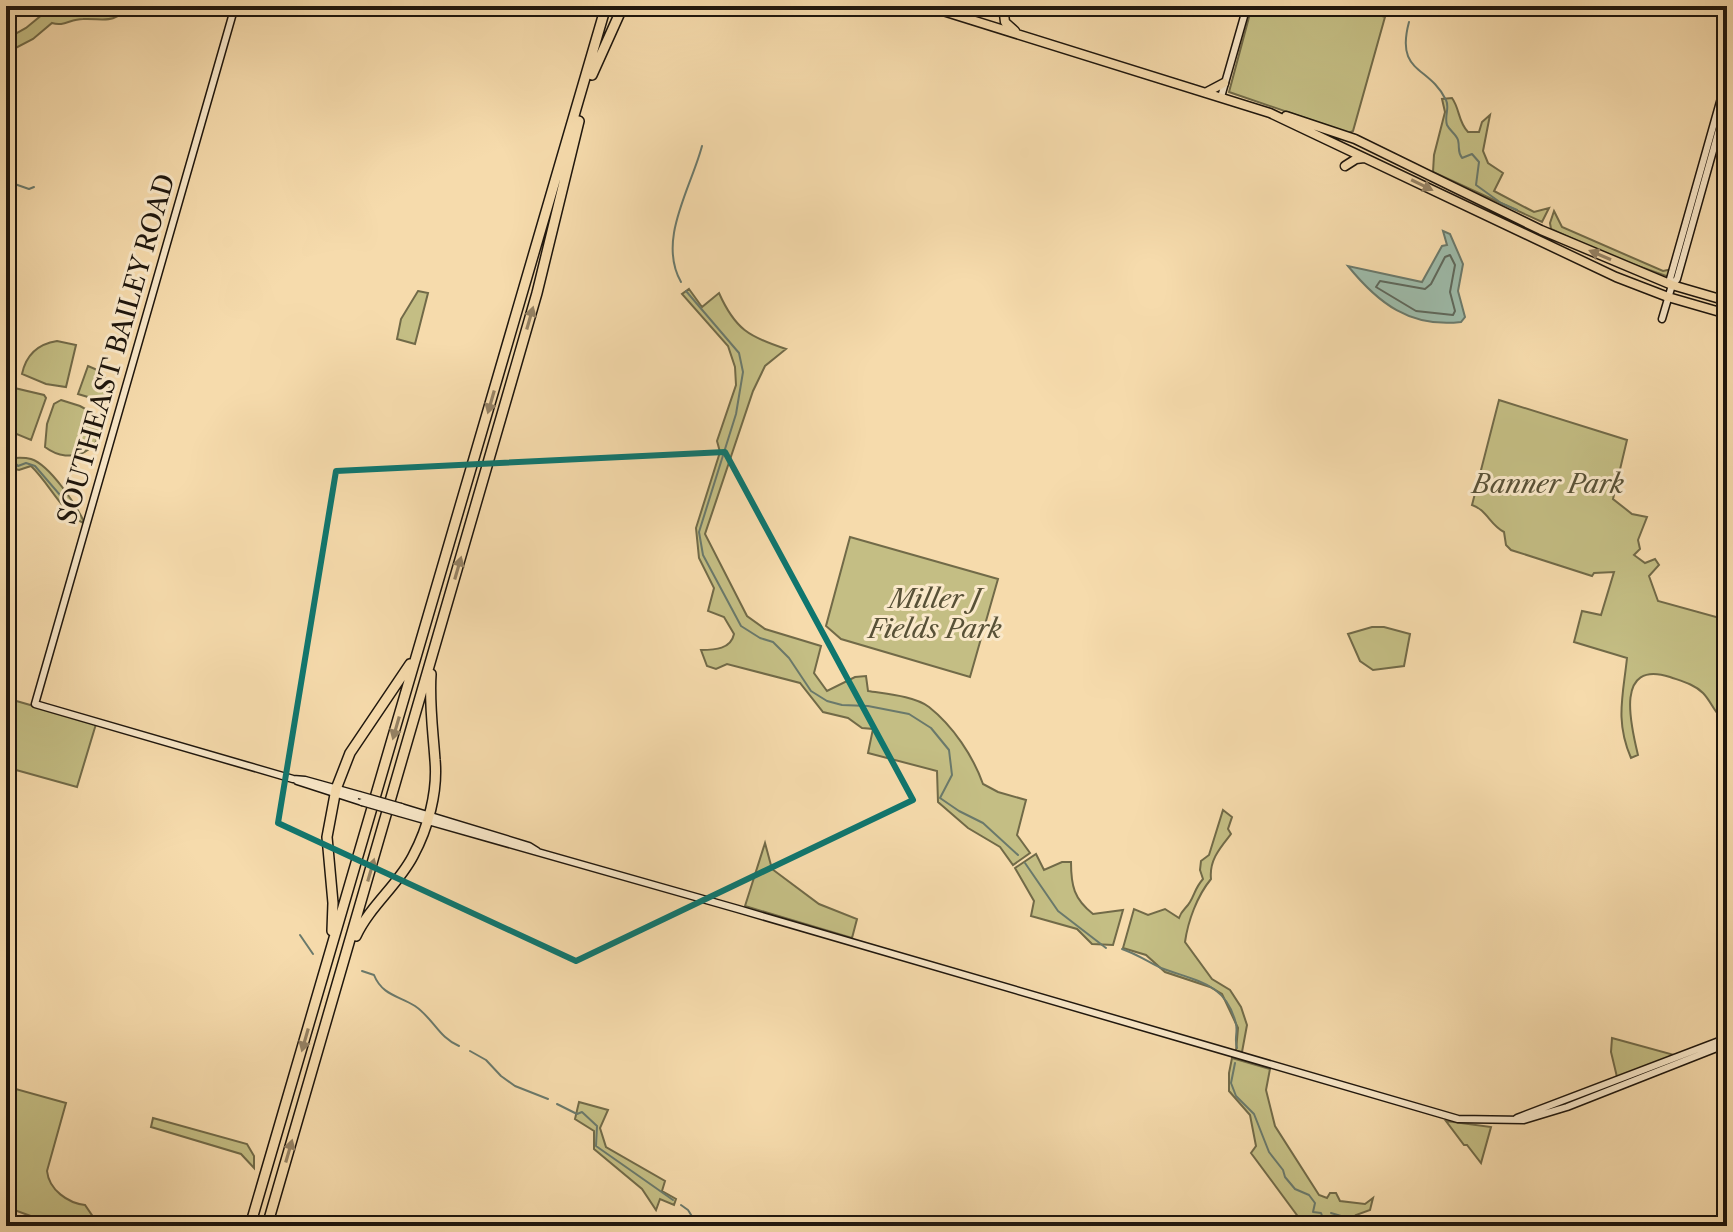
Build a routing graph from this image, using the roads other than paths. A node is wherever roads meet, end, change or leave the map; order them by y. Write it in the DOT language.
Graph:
graph roads {
  1 [pos="235,6"];
  2 [pos="598,6"];
  3 [pos="606,6"];
  4 [pos="612,6"];
  5 [pos="623,6"];
  6 [pos="927,6"];
  7 [pos="1003,6"];
  8 [pos="1247,6"];
  9 [pos="1019,34"];
  10 [pos="592,75"];
  11 [pos="1727,77"];
  12 [pos="1224,83"];
  13 [pos="583,86"];
  14 [pos="1206,93"];
  15 [pos="1221,97"];
  16 [pos="1727,101"];
  17 [pos="1270,113"];
  18 [pos="1316,134"];
  19 [pos="1355,139"];
  20 [pos="1364,158"];
  21 [pos="1345,166"];
  22 [pos="1681,253"];
  23 [pos="1672,285"];
  24 [pos="1668,297"];
  25 [pos="1727,301"];
  26 [pos="1727,314"];
  27 [pos="1662,319"];
  28 [pos="433,599"];
  29 [pos="436,643"];
  30 [pos="335,791"];
  31 [pos="428,818"];
  32 [pos="327,966"];
  33 [pos="342,972"];
  34 [pos="1727,1038"];
  35 [pos="1727,1044"];
  36 [pos="1515,1119"];
  37 [pos="250,1226"];
  38 [pos="267,1226"];
  1 -- 30 [label="main road, SOUTHEAST BAILEY ROAD"];
  2 -- 13 [label="highway"];
  3 -- 13 [label="highway"];
  4 -- 10 [label="highway"];
  5 -- 10 [label="highway"];
  6 -- 9 [label="main road"];
  7 -- 9 [label="main road"];
  8 -- 12 [label="main road"];
  9 -- 14 [label="main road"];
  29 -- 10 [label="highway, one-way"];
  11 -- 22 [label="main road"];
  12 -- 14 [label="main road"];
  12 -- 15 [label="main road"];
  13 -- 28 [label="highway, one-way"];
  14 -- 15 [label="main road"];
  15 -- 17 [label="main road"];
  16 -- 22 [label="main road"];
  17 -- 18 [label="main road"];
  17 -- 19 [label="main road"];
  18 -- 19 [label="main road"];
  18 -- 20 [label="main road"];
  23 -- 19 [label="main road, one-way"];
  20 -- 21 [label="main road"];
  20 -- 24 [label="main road, one-way"];
  22 -- 23 [label="main road"];
  23 -- 24 [label="main road"];
  23 -- 25 [label="main road"];
  24 -- 26 [label="main road"];
  24 -- 27 [label="main road"];
  28 -- 30 [label="highway"];
  28 -- 32 [label="highway, one-way"];
  29 -- 31 [label="highway"];
  33 -- 29 [label="highway, one-way"];
  30 -- 31 [label="main road, bridge"];
  30 -- 32 [label="highway"];
  31 -- 33 [label="highway"];
  31 -- 36 [label="main road"];
  32 -- 37 [label="highway, one-way"];
  38 -- 33 [label="highway, one-way"];
  34 -- 36 [label="main road"];
  35 -- 36 [label="main road"];
}
